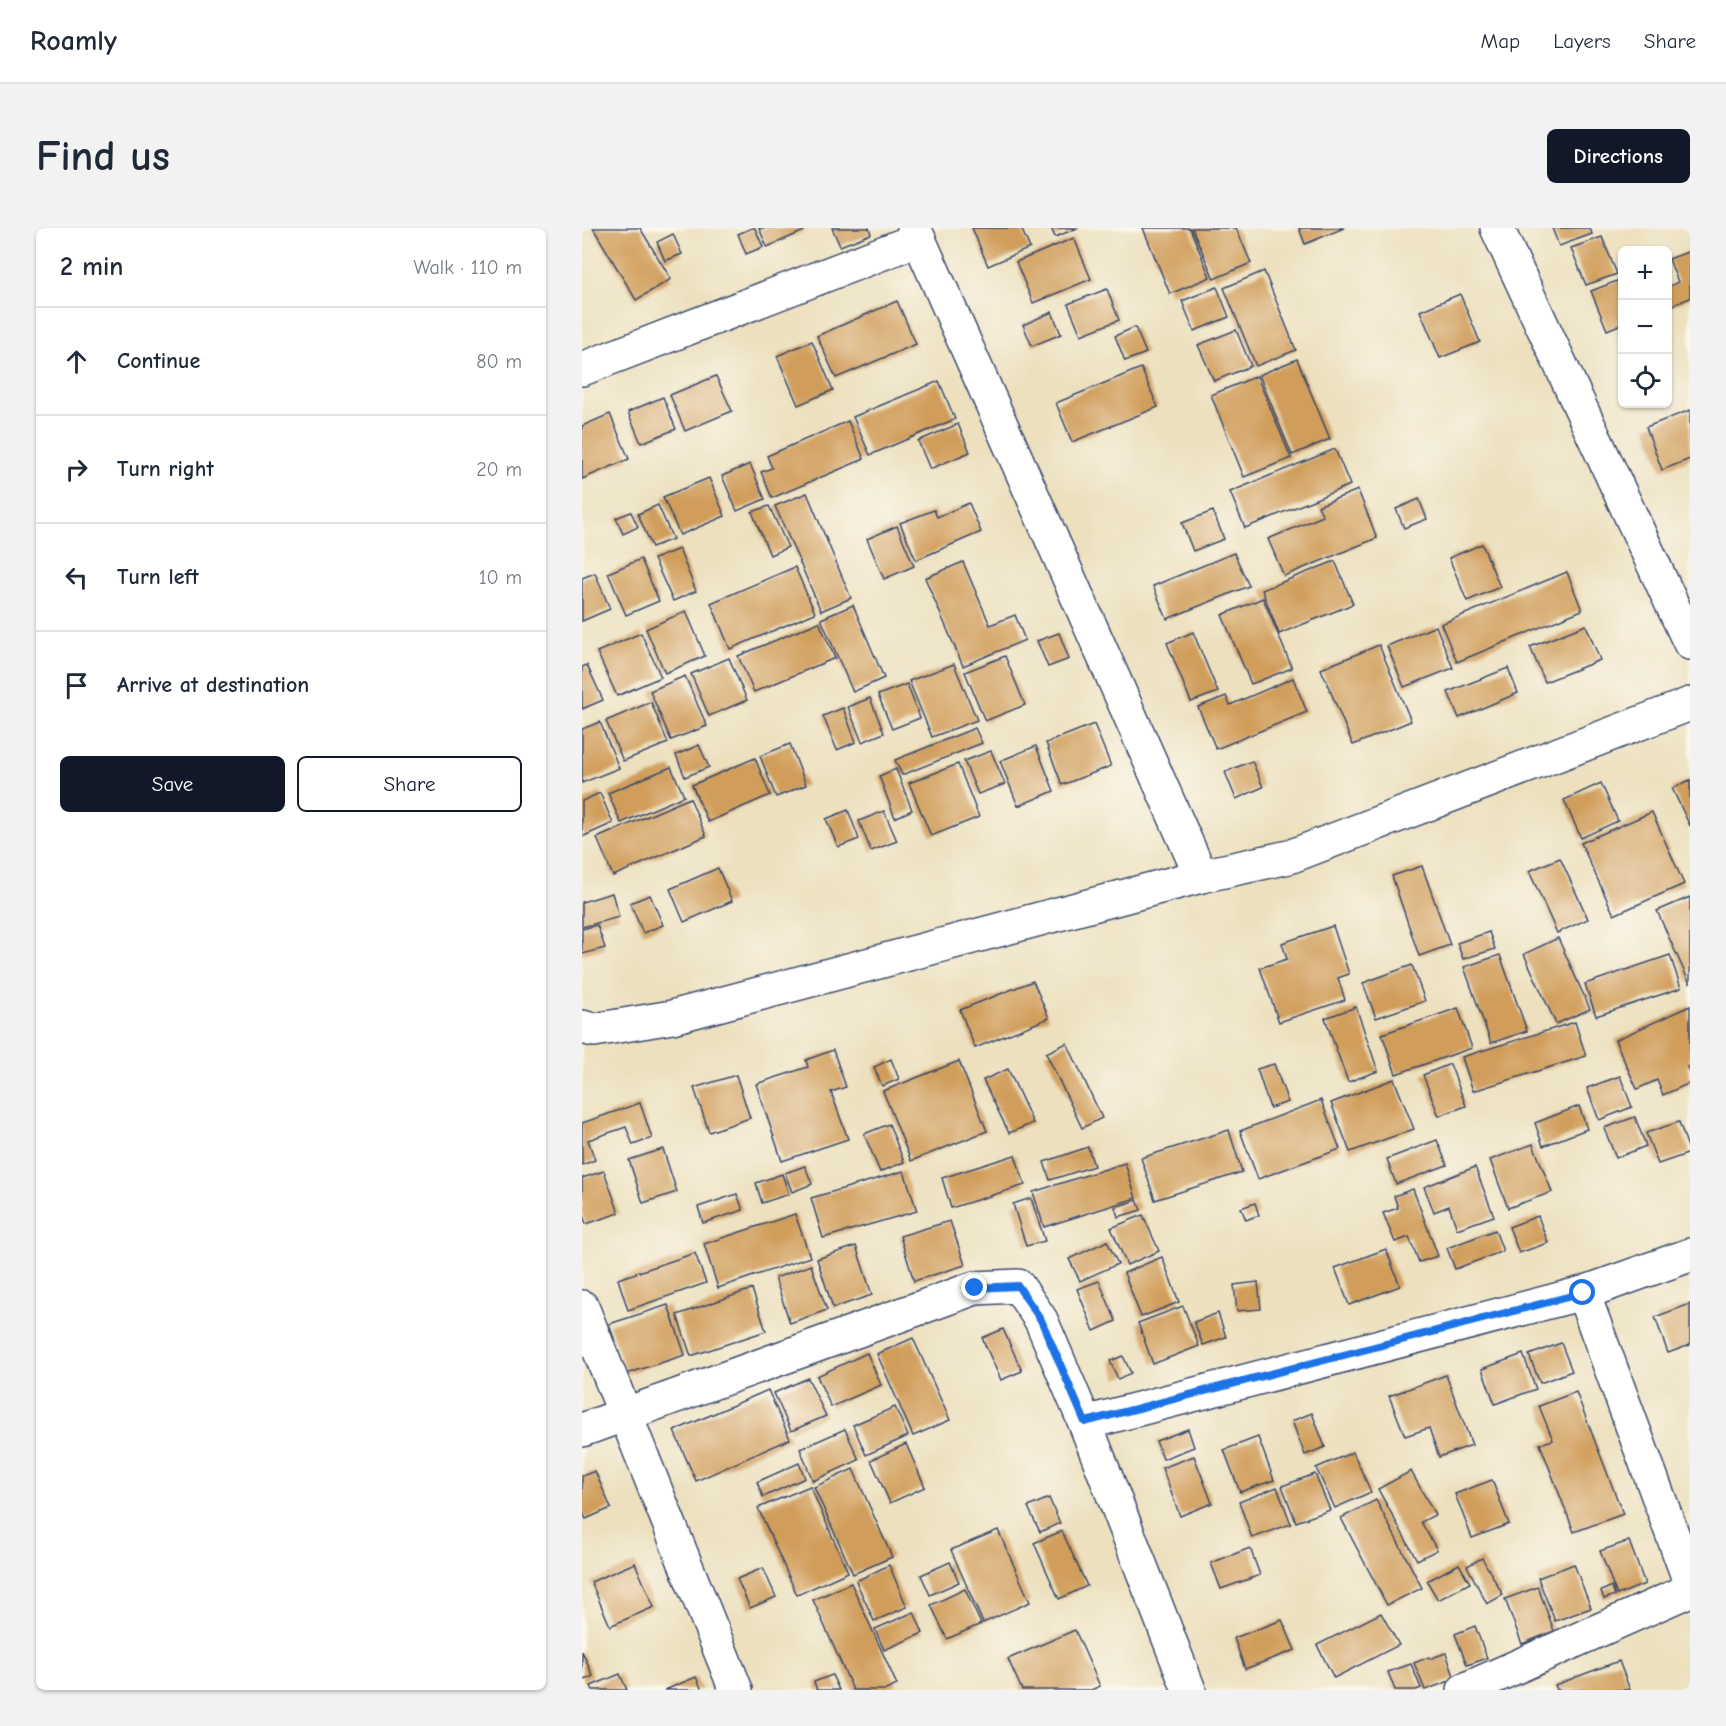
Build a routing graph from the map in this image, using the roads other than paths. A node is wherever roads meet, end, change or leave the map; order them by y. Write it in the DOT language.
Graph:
graph roads {
  1 [pos="1497,228"];
  2 [pos="917,234"];
  3 [pos="582,369"];
  4 [pos="1690,643"];
  5 [pos="1690,704"];
  6 [pos="1201,876"];
  7 [pos="582,1028"];
  8 [pos="1690,1255"];
  9 [pos="1583,1293"];
  10 [pos="582,1307"];
  11 [pos="625,1414"];
  12 [pos="1085,1422"];
  13 [pos="582,1430"];
  14 [pos="1690,1582"];
  15 [pos="1690,1590"];
  16 [pos="736,1690"];
  17 [pos="1189,1690"];
  18 [pos="1464,1690"];
  1 -- 4 [label="street"];
  2 -- 3 [label="street"];
  2 -- 6 [label="street"];
  5 -- 6 [label="street"];
  6 -- 7 [label="street"];
  8 -- 9 [label="street"];
  9 -- 12 [label="street"];
  9 -- 14 [label="street"];
  10 -- 11 [label="street"];
  11 -- 12 [label="street"];
  11 -- 13 [label="street"];
  11 -- 16 [label="street"];
  12 -- 17 [label="street"];
  15 -- 18 [label="street"];
}
